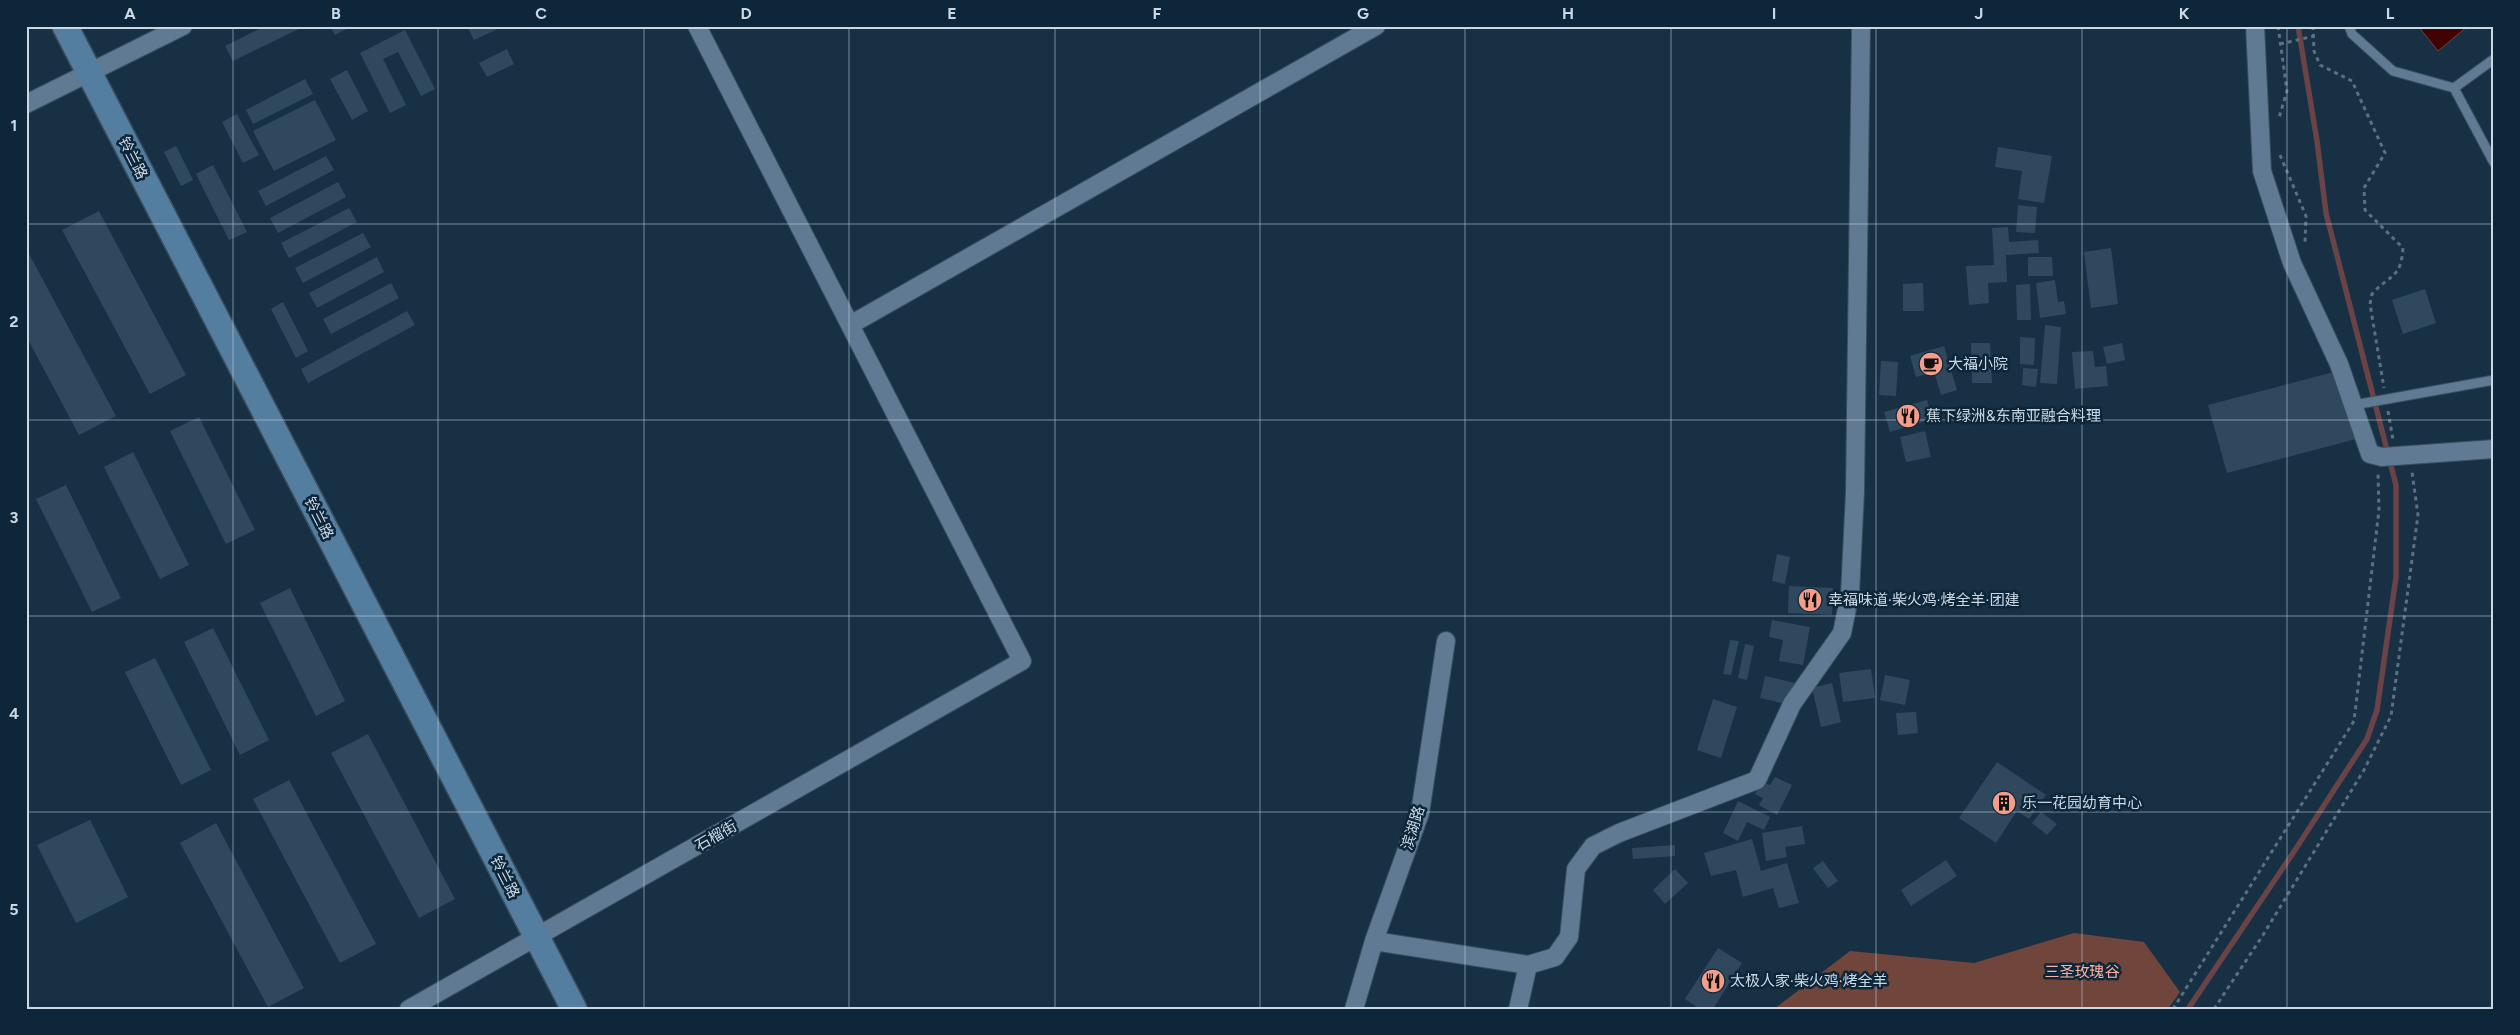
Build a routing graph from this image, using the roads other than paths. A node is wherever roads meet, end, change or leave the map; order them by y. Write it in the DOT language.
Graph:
graph roads {
  1 [pos="65,26"];
  2 [pos="183,26"];
  3 [pos="696,26"];
  4 [pos="1376,26"];
  5 [pos="1861,26"];
  6 [pos="2255,26"];
  7 [pos="2349,26"];
  8 [pos="2494,59"];
  9 [pos="89,72"];
  10 [pos="2454,88"];
  11 [pos="26,104"];
  12 [pos="2494,163"];
  13 [pos="850,324"];
  14 [pos="2494,380"];
  15 [pos="2360,404"];
  16 [pos="2494,448"];
  17 [pos="1446,641"];
  18 [pos="537,938"];
  19 [pos="1374,941"];
  20 [pos="1528,965"];
  21 [pos="409,1009"];
  22 [pos="574,1009"];
  23 [pos="1354,1009"];
  24 [pos="1518,1009"];
  1 -- 9 [label="street, 铃兰路"];
  2 -- 9 [label="street"];
  3 -- 13 [label="street"];
  4 -- 13 [label="street"];
  5 -- 20 [label="street"];
  6 -- 15 [label="street"];
  7 -- 10 [label="lane"];
  8 -- 10 [label="lane"];
  9 -- 11 [label="street"];
  9 -- 18 [label="street, 铃兰路"];
  10 -- 12 [label="lane"];
  13 -- 18 [label="street, 石榴街"];
  14 -- 15 [label="lane"];
  15 -- 16 [label="street"];
  17 -- 19 [label="street, 滨湖路"];
  18 -- 21 [label="street, 石榴街"];
  18 -- 22 [label="street, 铃兰路"];
  19 -- 20 [label="street"];
  19 -- 23 [label="street, 滨湖路"];
  20 -- 24 [label="street"];
}
